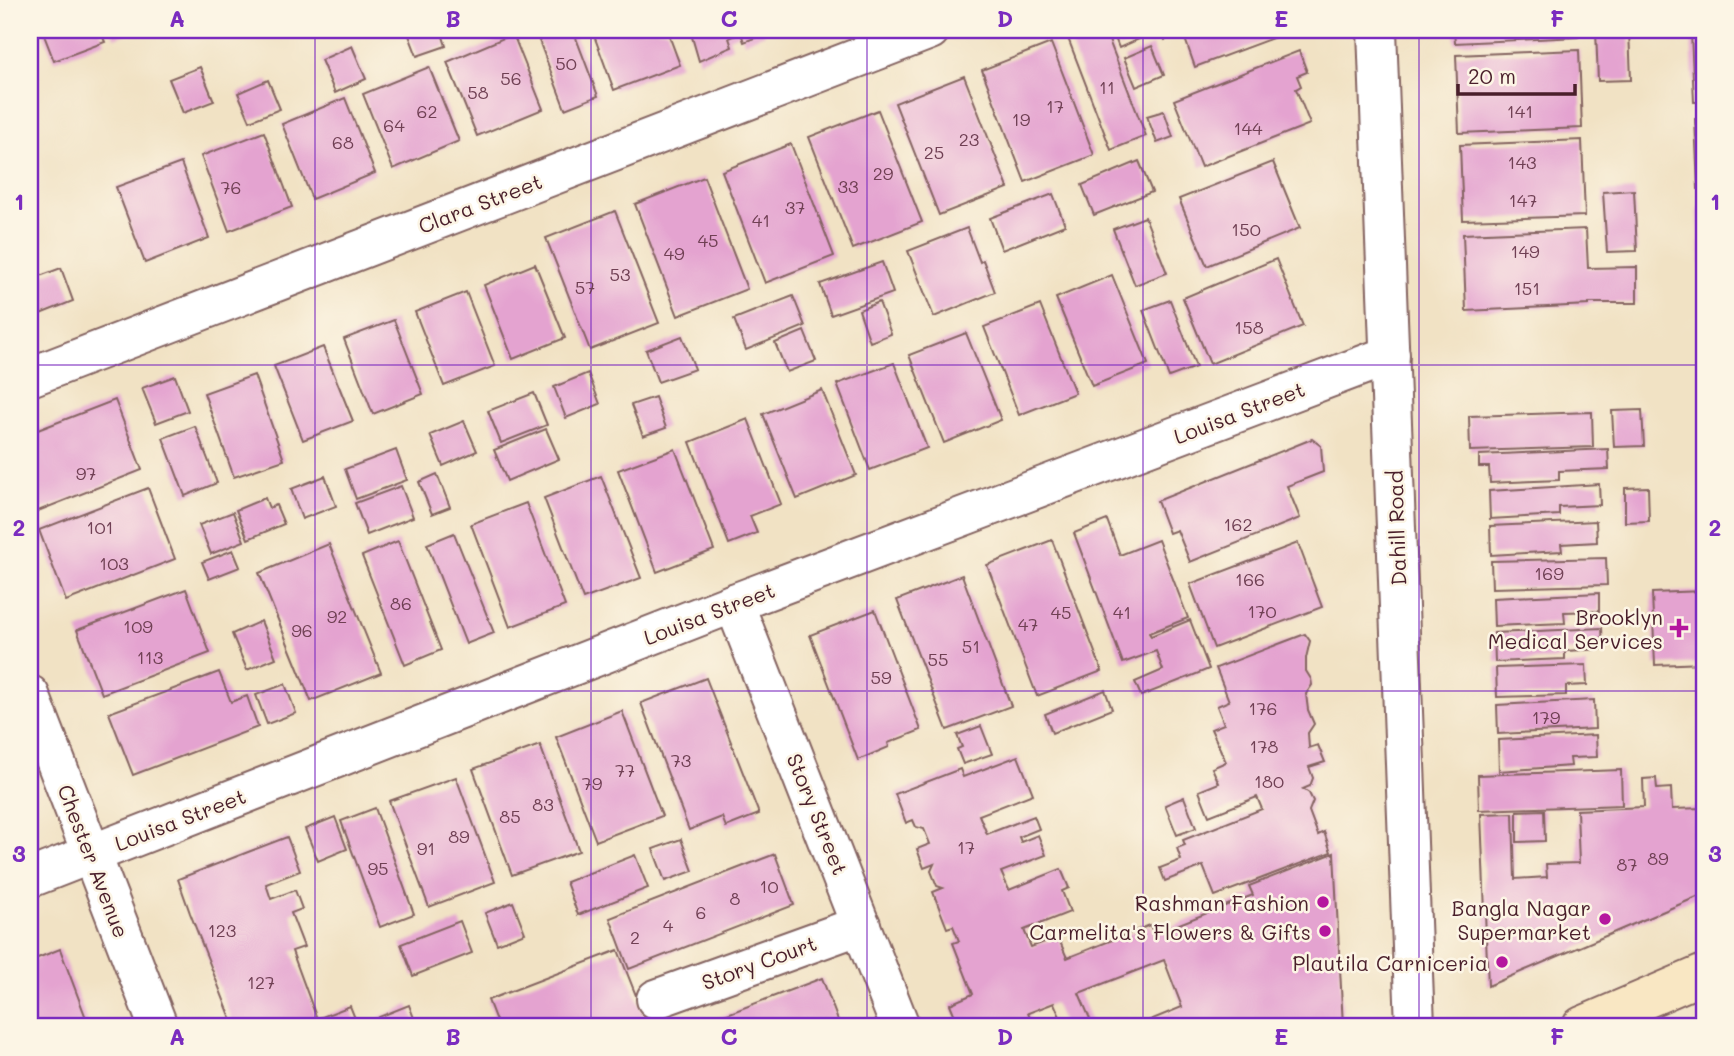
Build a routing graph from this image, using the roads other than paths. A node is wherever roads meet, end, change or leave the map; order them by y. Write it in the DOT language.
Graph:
graph roads {
  1 [pos="930,30"];
  2 [pos="1377,30"];
  3 [pos="1390,355"];
  4 [pos="30,377"];
  5 [pos="734,603"];
  6 [pos="30,695"];
  7 [pos="91,854"];
  8 [pos="30,877"];
  9 [pos="861,925"];
  10 [pos="1704,974"];
  11 [pos="656,999"];
  12 [pos="158,1026"];
  13 [pos="900,1026"];
  14 [pos="1415,1026"];
  15 [pos="1582,1026"];
  1 -- 4 [label="street, Clara Street"];
  2 -- 3 [label="street, Dahill Road"];
  3 -- 5 [label="street, Louisa Street"];
  3 -- 14 [label="street, Dahill Road"];
  5 -- 7 [label="street, Louisa Street"];
  5 -- 9 [label="street, Story Street"];
  6 -- 7 [label="street, Chester Avenue"];
  7 -- 8 [label="street, Louisa Street"];
  7 -- 12 [label="street, Chester Avenue"];
  9 -- 11 [label="street, Story Court"];
  9 -- 13 [label="street, Story Street"];
  10 -- 15 [label="main road"];
}
